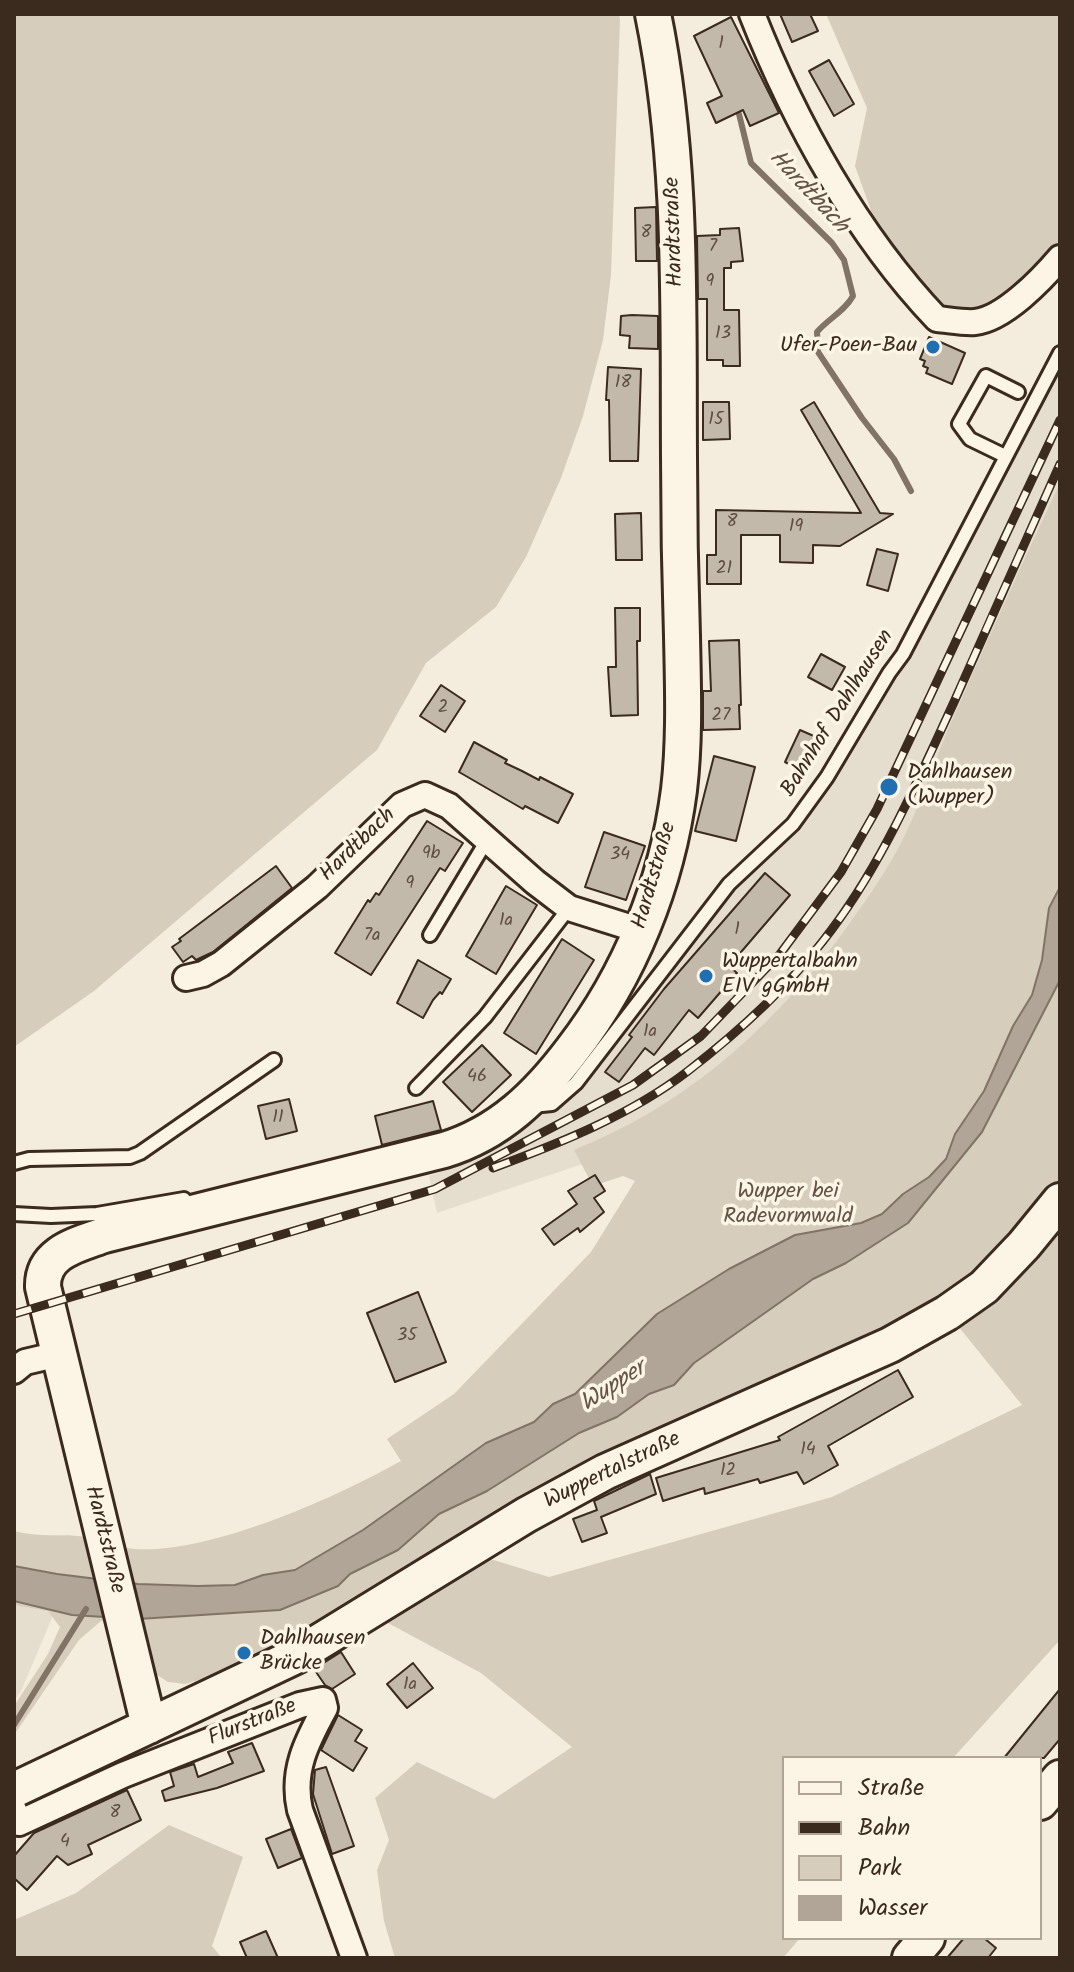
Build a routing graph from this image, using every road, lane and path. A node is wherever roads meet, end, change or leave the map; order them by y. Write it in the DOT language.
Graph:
graph roads {
  1 [pos="653,14"];
  2 [pos="752,14"];
  3 [pos="1060,258"];
  4 [pos="1060,353"];
  5 [pos="1018,392"];
  6 [pos="1005,456"];
  7 [pos="487,840"];
  8 [pos="569,908"];
  9 [pos="642,931"];
  10 [pos="430,935"];
  11 [pos="186,978"];
  12 [pos="274,1060"];
  13 [pos="416,1088"];
  14 [pos="520,1108"];
  15 [pos="14,1163"];
  16 [pos="1060,1201"];
  17 [pos="214,1208"];
  18 [pos="14,1214"];
  19 [pos="59,1354"];
  20 [pos="14,1371"];
  21 [pos="149,1726"];
  22 [pos="15,1813"];
  23 [pos="925,1940"];
  24 [pos="354,1958"];
  25 [pos="910,1958"];
  1 -- 9 [label="main road, Hardtstraße"];
  2 -- 3 [label="street"];
  4 -- 6 [label="lane, Bahnhof Dahlhausen"];
  5 -- 6 [label="lane"];
  6 -- 14 [label="lane, Bahnhof Dahlhausen"];
  7 -- 8 [label="street, Hardtbach"];
  7 -- 10 [label="lane"];
  7 -- 11 [label="street, Hardtbach"];
  8 -- 9 [label="street, Hardtbach"];
  8 -- 13 [label="lane"];
  9 -- 14 [label="main road, Hardtstraße"];
  12 -- 15 [label="lane"];
  14 -- 17 [label="main road, Hardtstraße"];
  16 -- 21 [label="main road, Wuppertalstraße"];
  17 -- 18 [label="lane"];
  17 -- 19 [label="main road, Hardtstraße"];
  19 -- 20 [label="street"];
  19 -- 21 [label="main road, Hardtstraße"];
  21 -- 22 [label="main road, Wuppertalstraße"];
  22 -- 24 [label="street, Flurstraße"];
  23 -- 25 [label="main road"];
}
